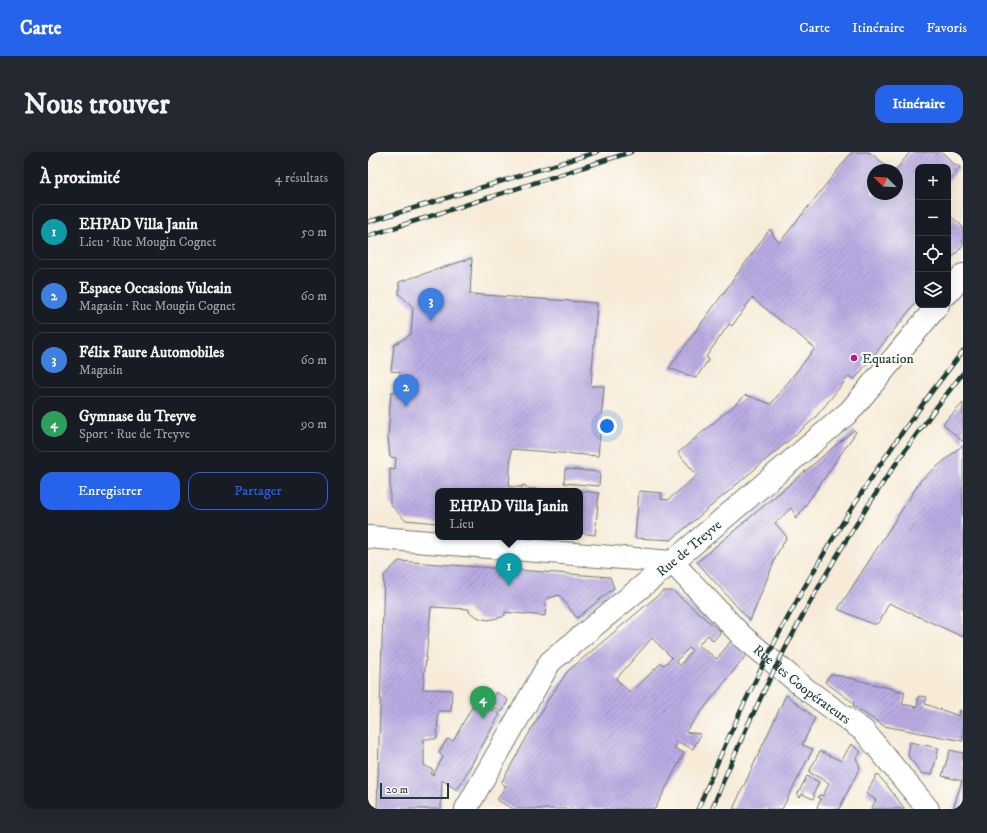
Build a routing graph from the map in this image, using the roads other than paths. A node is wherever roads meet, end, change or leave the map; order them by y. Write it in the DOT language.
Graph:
graph roads {
  1 [pos="963,275"];
  2 [pos="951,289"];
  3 [pos="936,308"];
  4 [pos="368,537"];
  5 [pos="672,562"];
  6 [pos="466,809"];
  7 [pos="928,809"];
  1 -- 2 [label="street"];
  3 -- 5 [label="street, Rue de Treyve"];
  4 -- 5 [label="street"];
  5 -- 6 [label="street, Rue de Treyve"];
  5 -- 7 [label="street, Rue des Coopérateurs"];
}
